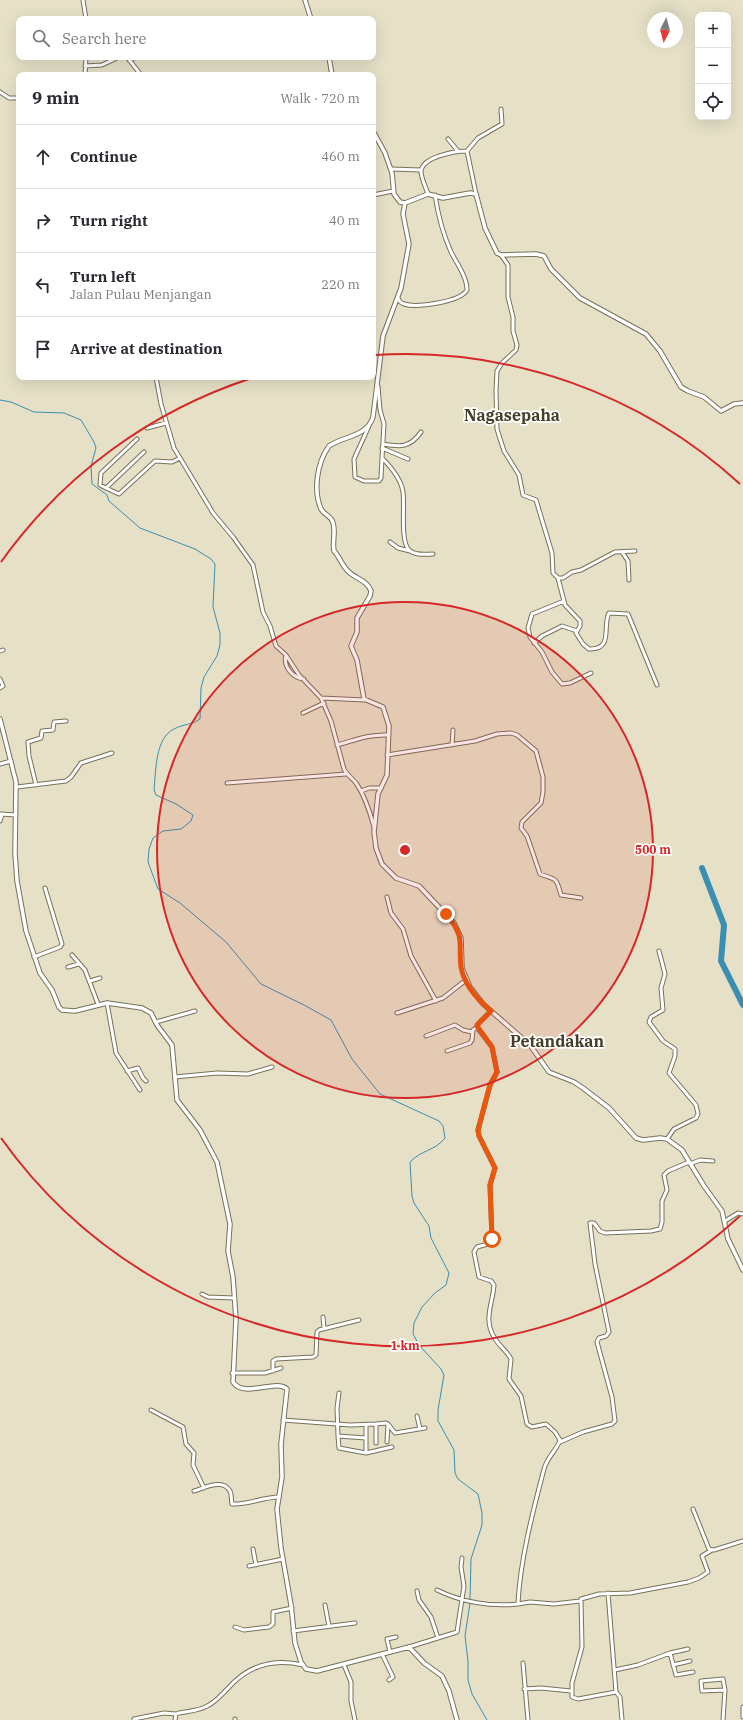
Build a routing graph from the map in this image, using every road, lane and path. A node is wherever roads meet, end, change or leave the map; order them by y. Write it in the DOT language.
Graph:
graph roads {
  1 [pos="83,0"];
  2 [pos="305,0"];
  3 [pos="86,16"];
  4 [pos="310,16"];
  5 [pos="86,60"];
  6 [pos="113,60"];
  7 [pos="130,60"];
  8 [pos="330,60"];
  9 [pos="85,66"];
  10 [pos="85,72"];
  11 [pos="139,72"];
  12 [pos="332,72"];
  13 [pos="0,92"];
  14 [pos="16,98"];
  15 [pos="501,109"];
  16 [pos="376,136"];
  17 [pos="448,139"];
  18 [pos="458,151"];
  19 [pos="467,151"];
  20 [pos="391,169"];
  21 [pos="421,170"];
  22 [pos="394,191"];
  23 [pos="376,194"];
  24 [pos="428,194"];
  25 [pos="476,194"];
  26 [pos="435,195"];
  27 [pos="405,203"];
  28 [pos="501,255"];
  29 [pos="398,298"];
  30 [pos="157,380"];
  31 [pos="377,385"];
  32 [pos="743,403"];
  33 [pos="166,423"];
  34 [pos="369,426"];
  35 [pos="147,428"];
  36 [pos="421,432"];
  37 [pos="137,439"];
  38 [pos="383,444"];
  39 [pos="382,448"];
  40 [pos="144,452"];
  41 [pos="180,458"];
  42 [pos="382,458"];
  43 [pos="408,459"];
  44 [pos="106,488"];
  45 [pos="390,542"];
  46 [pos="410,551"];
  47 [pos="635,551"];
  48 [pos="622,552"];
  49 [pos="433,554"];
  50 [pos="558,578"];
  51 [pos="629,580"];
  52 [pos="564,601"];
  53 [pos="577,631"];
  54 [pos="534,643"];
  55 [pos="591,673"];
  56 [pos="0,679"];
  57 [pos="657,684"];
  58 [pos="0,688"];
  59 [pos="321,698"];
  60 [pos="365,700"];
  61 [pos="324,703"];
  62 [pos="303,713"];
  63 [pos="0,719"];
  64 [pos="66,720"];
  65 [pos="453,730"];
  66 [pos="389,735"];
  67 [pos="337,745"];
  68 [pos="452,745"];
  69 [pos="112,753"];
  70 [pos="387,756"];
  71 [pos="12,761"];
  72 [pos="0,764"];
  73 [pos="346,774"];
  74 [pos="227,783"];
  75 [pos="36,785"];
  76 [pos="17,788"];
  77 [pos="381,788"];
  78 [pos="361,791"];
  79 [pos="1,814"];
  80 [pos="16,815"];
  81 [pos="0,821"];
  82 [pos="374,827"];
  83 [pos="45,888"];
  84 [pos="387,897"];
  85 [pos="581,898"];
  86 [pos="659,951"];
  87 [pos="72,955"];
  88 [pos="34,957"];
  89 [pos="79,964"];
  90 [pos="68,967"];
  91 [pos="100,978"];
  92 [pos="466,980"];
  93 [pos="90,981"];
  94 [pos="436,1001"];
  95 [pos="107,1003"];
  96 [pos="98,1004"];
  97 [pos="195,1011"];
  98 [pos="491,1011"];
  99 [pos="397,1013"];
  100 [pos="156,1022"];
  101 [pos="477,1026"];
  102 [pos="472,1032"];
  103 [pos="426,1036"];
  104 [pos="447,1051"];
  105 [pos="272,1068"];
  106 [pos="127,1071"];
  107 [pos="175,1077"];
  108 [pos="146,1081"];
  109 [pos="140,1090"];
  110 [pos="667,1139"];
  111 [pos="713,1161"];
  112 [pos="689,1163"];
  113 [pos="743,1214"];
  114 [pos="725,1220"];
  115 [pos="742,1263"];
  116 [pos="743,1270"];
  117 [pos="202,1294"];
  118 [pos="234,1298"];
  119 [pos="322,1317"];
  120 [pos="359,1320"];
  121 [pos="324,1328"];
  122 [pos="281,1368"];
  123 [pos="273,1371"];
  124 [pos="232,1373"];
  125 [pos="339,1393"];
  126 [pos="151,1410"];
  127 [pos="417,1416"];
  128 [pos="283,1420"];
  129 [pos="338,1424"];
  130 [pos="376,1424"];
  131 [pos="388,1424"];
  132 [pos="366,1425"];
  133 [pos="425,1428"];
  134 [pos="420,1429"];
  135 [pos="338,1436"];
  136 [pos="366,1438"];
  137 [pos="387,1442"];
  138 [pos="560,1442"];
  139 [pos="376,1443"];
  140 [pos="392,1447"];
  141 [pos="366,1453"];
  142 [pos="204,1488"];
  143 [pos="194,1491"];
  144 [pos="279,1497"];
  145 [pos="693,1509"];
  146 [pos="743,1542"];
  147 [pos="253,1549"];
  148 [pos="712,1550"];
  149 [pos="462,1558"];
  150 [pos="283,1559"];
  151 [pos="256,1565"];
  152 [pos="249,1566"];
  153 [pos="437,1590"];
  154 [pos="417,1591"];
  155 [pos="608,1593"];
  156 [pos="462,1599"];
  157 [pos="580,1601"];
  158 [pos="518,1604"];
  159 [pos="325,1605"];
  160 [pos="292,1608"];
  161 [pos="355,1623"];
  162 [pos="329,1626"];
  163 [pos="235,1627"];
  164 [pos="293,1631"];
  165 [pos="396,1637"];
  166 [pos="438,1638"];
  167 [pos="409,1647"];
  168 [pos="688,1649"];
  169 [pos="390,1652"];
  170 [pos="670,1653"];
  171 [pos="382,1654"];
  172 [pos="690,1661"];
  173 [pos="523,1663"];
  174 [pos="303,1665"];
  175 [pos="344,1665"];
  176 [pos="673,1665"];
  177 [pos="615,1670"];
  178 [pos="693,1672"];
  179 [pos="390,1680"];
  180 [pos="524,1689"];
  181 [pos="725,1690"];
  182 [pos="571,1691"];
  183 [pos="616,1692"];
  184 [pos="743,1707"];
  185 [pos="176,1714"];
  186 [pos="743,1717"];
  187 [pos="134,1719"];
  188 [pos="174,1720"];
  189 [pos="355,1720"];
  190 [pos="457,1720"];
  191 [pos="528,1720"];
  192 [pos="622,1720"];
  193 [pos="723,1720"];
  1 -- 3 [label="street"];
  2 -- 4 [label="street"];
  5 -- 9 [label="street"];
  6 -- 9 [label="street"];
  7 -- 11 [label="street"];
  8 -- 12 [label="street"];
  9 -- 10 [label="street"];
  13 -- 14 [label="street"];
  15 -- 19 [label="street"];
  16 -- 20 [label="street"];
  17 -- 18 [label="street"];
  18 -- 19 [label="street"];
  18 -- 21 [label="street"];
  19 -- 25 [label="street"];
  20 -- 21 [label="street"];
  20 -- 22 [label="street"];
  21 -- 24 [label="street"];
  22 -- 23 [label="street"];
  22 -- 27 [label="street"];
  24 -- 26 [label="street"];
  24 -- 27 [label="street"];
  25 -- 26 [label="street"];
  25 -- 28 [label="street"];
  26 -- 29 [label="street"];
  27 -- 29 [label="street"];
  28 -- 32 [label="street"];
  28 -- 50 [label="street"];
  29 -- 31 [label="street"];
  30 -- 33 [label="street"];
  31 -- 34 [label="street"];
  31 -- 38 [label="street"];
  33 -- 35 [label="street"];
  33 -- 41 [label="street"];
  34 -- 42 [label="street"];
  34 -- 60 [label="street"];
  36 -- 38 [label="street"];
  37 -- 44 [label="street"];
  38 -- 39 [label="street"];
  39 -- 42 [label="street"];
  39 -- 43 [label="street"];
  40 -- 44 [label="street"];
  41 -- 44 [label="street"];
  41 -- 59 [label="street"];
  42 -- 46 [label="street"];
  45 -- 46 [label="street"];
  46 -- 49 [label="street"];
  47 -- 48 [label="street"];
  48 -- 50 [label="street"];
  48 -- 51 [label="street"];
  50 -- 52 [label="street"];
  52 -- 53 [label="street"];
  52 -- 54 [label="street"];
  53 -- 54 [label="street"];
  53 -- 57 [label="street"];
  54 -- 55 [label="street"];
  56 -- 58 [label="street"];
  59 -- 60 [label="street"];
  59 -- 61 [label="street"];
  60 -- 66 [label="street"];
  61 -- 62 [label="street"];
  61 -- 67 [label="street"];
  63 -- 71 [label="street"];
  64 -- 75 [label="street"];
  65 -- 68 [label="street"];
  66 -- 67 [label="street"];
  66 -- 70 [label="street"];
  67 -- 73 [label="street"];
  68 -- 70 [label="street"];
  68 -- 85 [label="street"];
  69 -- 75 [label="street"];
  70 -- 77 [label="street"];
  71 -- 72 [label="street"];
  71 -- 76 [label="street"];
  73 -- 74 [label="street"];
  73 -- 78 [label="street"];
  75 -- 76 [label="street"];
  76 -- 80 [label="street"];
  77 -- 78 [label="street"];
  77 -- 82 [label="street"];
  78 -- 82 [label="street"];
  79 -- 80 [label="street"];
  79 -- 81 [label="street"];
  80 -- 88 [label="street"];
  82 -- 92 [label="street"];
  83 -- 88 [label="street"];
  84 -- 94 [label="street"];
  86 -- 110 [label="street"];
  87 -- 89 [label="street"];
  88 -- 96 [label="street"];
  89 -- 90 [label="street"];
  89 -- 93 [label="street"];
  91 -- 93 [label="street"];
  92 -- 94 [label="street"];
  92 -- 98 [label="street"];
  93 -- 96 [label="street"];
  94 -- 99 [label="street"];
  95 -- 96 [label="street"];
  95 -- 100 [label="street"];
  95 -- 106 [label="street"];
  97 -- 100 [label="street"];
  98 -- 101 [label="street"];
  98 -- 110 [label="street"];
  100 -- 107 [label="street"];
  101 -- 102 [label="street"];
  101 -- 138 [label="street"];
  102 -- 103 [label="street"];
  102 -- 104 [label="street"];
  105 -- 107 [label="street"];
  106 -- 108 [label="street"];
  106 -- 109 [label="street"];
  107 -- 118 [label="street"];
  110 -- 112 [label="street"];
  111 -- 112 [label="street"];
  112 -- 114 [label="street"];
  112 -- 138 [label="street"];
  113 -- 114 [label="street"];
  114 -- 115 [label="street"];
  115 -- 116 [label="street"];
  117 -- 118 [label="street"];
  118 -- 124 [label="street"];
  119 -- 121 [label="street"];
  120 -- 121 [label="street"];
  121 -- 123 [label="street"];
  122 -- 123 [label="street"];
  123 -- 124 [label="street"];
  124 -- 128 [label="street"];
  125 -- 129 [label="street"];
  126 -- 142 [label="street"];
  127 -- 134 [label="street"];
  128 -- 129 [label="street"];
  128 -- 144 [label="street"];
  129 -- 132 [label="street"];
  129 -- 135 [label="street"];
  130 -- 131 [label="street"];
  130 -- 132 [label="street"];
  130 -- 139 [label="street"];
  131 -- 134 [label="street"];
  131 -- 137 [label="street"];
  132 -- 136 [label="street"];
  133 -- 134 [label="street"];
  135 -- 136 [label="street"];
  135 -- 141 [label="street"];
  136 -- 141 [label="street"];
  138 -- 158 [label="street"];
  140 -- 141 [label="street"];
  142 -- 143 [label="street"];
  142 -- 144 [label="street"];
  144 -- 150 [label="street"];
  145 -- 148 [label="street"];
  146 -- 148 [label="street"];
  147 -- 151 [label="street"];
  148 -- 155 [label="street"];
  149 -- 156 [label="street"];
  150 -- 151 [label="street"];
  150 -- 160 [label="street"];
  151 -- 152 [label="street"];
  153 -- 156 [label="street"];
  154 -- 166 [label="street"];
  155 -- 157 [label="street"];
  155 -- 177 [label="street"];
  156 -- 158 [label="street"];
  156 -- 166 [label="street"];
  157 -- 158 [label="street"];
  157 -- 182 [label="street"];
  159 -- 162 [label="street"];
  160 -- 163 [label="street"];
  160 -- 164 [label="street"];
  161 -- 162 [label="street"];
  162 -- 164 [label="street"];
  164 -- 174 [label="street"];
  165 -- 169 [label="street"];
  166 -- 167 [label="street"];
  167 -- 169 [label="street"];
  167 -- 190 [label="street"];
  168 -- 170 [label="street"];
  169 -- 171 [label="street"];
  170 -- 176 [label="street"];
  170 -- 177 [label="street"];
  171 -- 175 [label="street"];
  171 -- 179 [label="street"];
  172 -- 176 [label="street"];
  173 -- 180 [label="street"];
  174 -- 175 [label="street"];
  174 -- 185 [label="street"];
  175 -- 189 [label="street"];
  176 -- 178 [label="street"];
  177 -- 183 [label="street"];
  180 -- 182 [label="street"];
  180 -- 191 [label="street"];
  181 -- 181 [label="street"];
  181 -- 193 [label="street"];
  182 -- 183 [label="street"];
  183 -- 192 [label="street"];
  184 -- 186 [label="street"];
  185 -- 187 [label="street"];
  185 -- 188 [label="street"];
}
